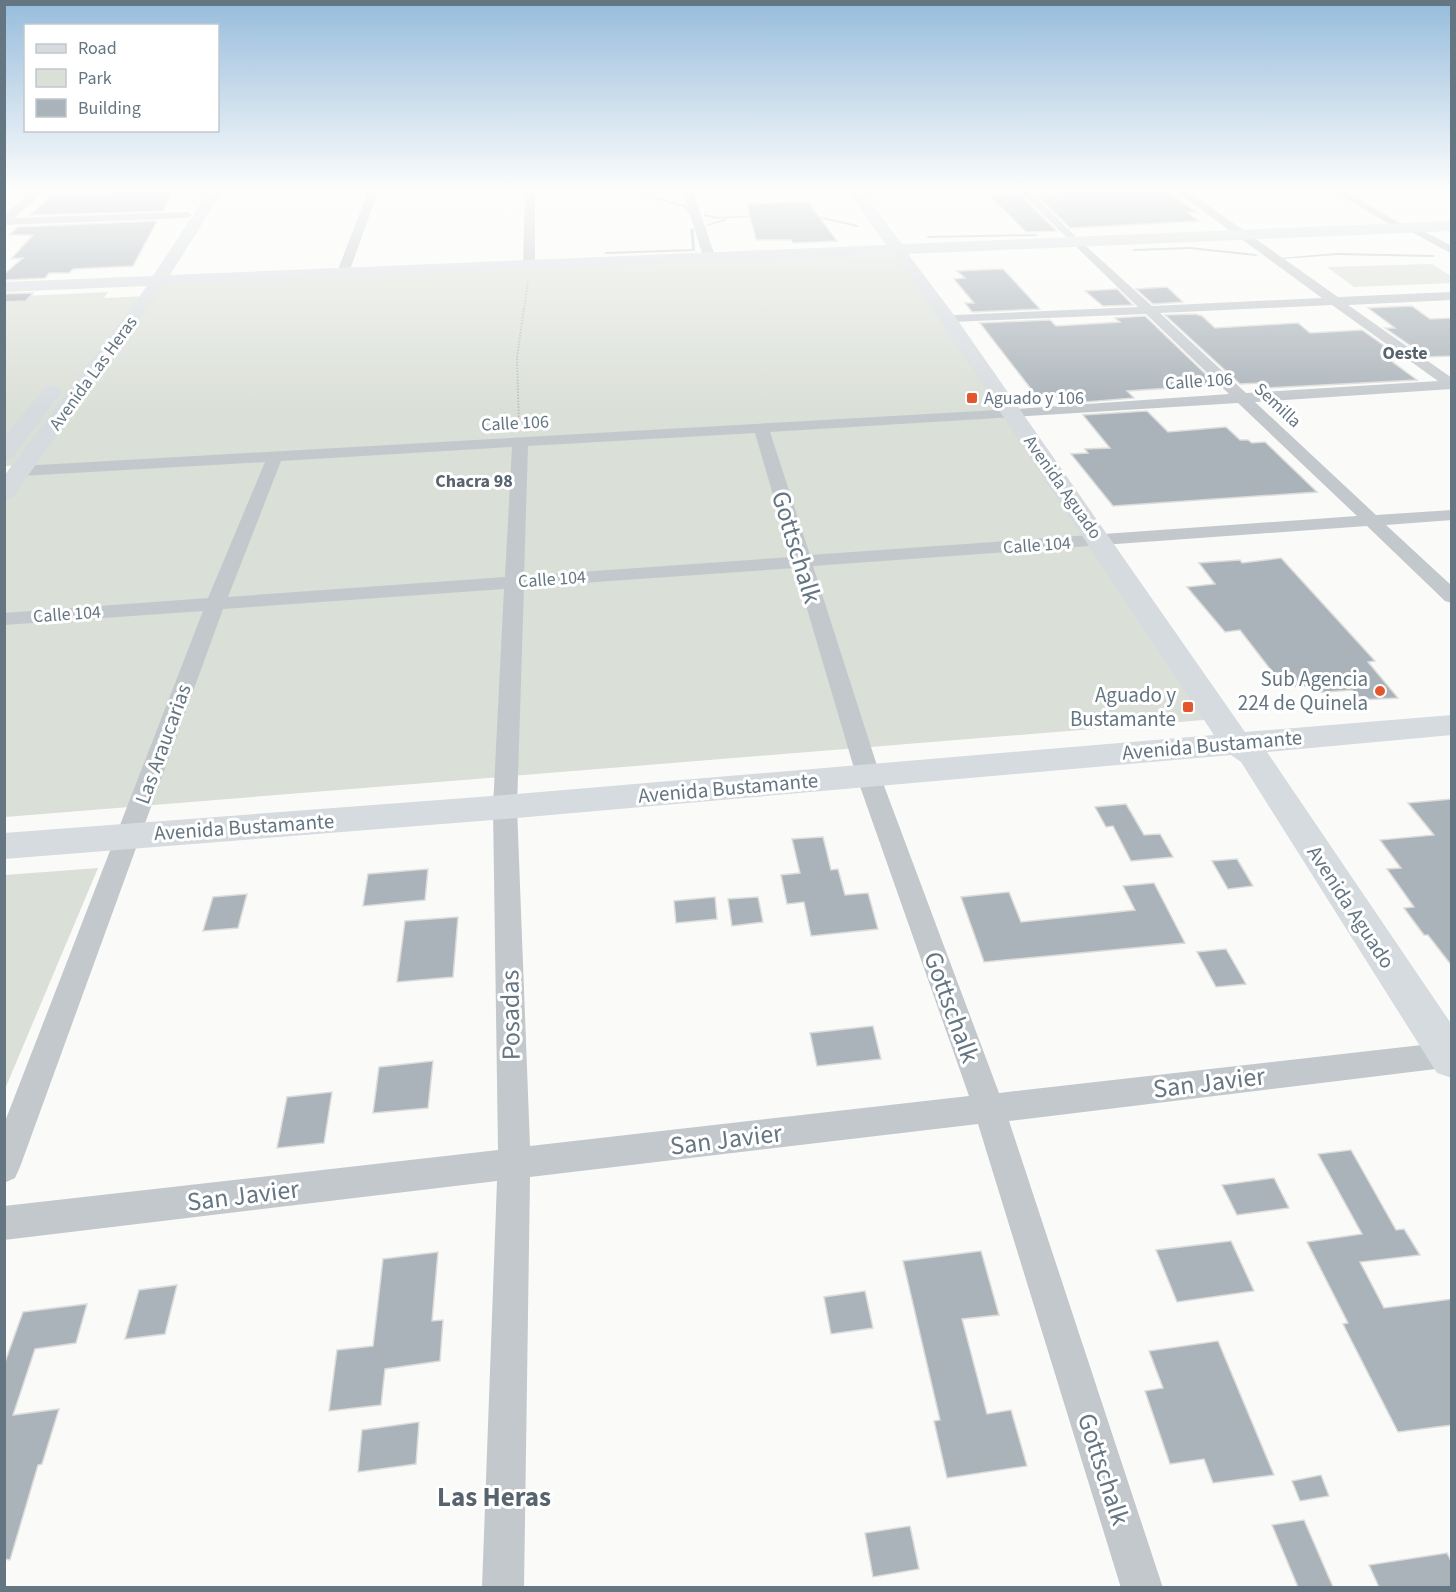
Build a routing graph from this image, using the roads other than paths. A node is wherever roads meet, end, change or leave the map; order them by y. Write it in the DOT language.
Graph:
graph roads {
  1 [pos="156,263"];
  2 [pos="158,263"];
  3 [pos="346,263"];
  4 [pos="516,263"];
  5 [pos="519,263"];
  6 [pos="912,263"];
  7 [pos="913,263"];
  8 [pos="1099,263"];
  9 [pos="1281,263"];
  10 [pos="345,267"];
  11 [pos="149,274"];
  12 [pos="4,281"];
  13 [pos="4,287"];
  14 [pos="1452,296"];
  15 [pos="1334,301"];
  16 [pos="116,309"];
  17 [pos="1148,310"];
  18 [pos="956,319"];
  19 [pos="67,372"];
  20 [pos="1452,385"];
  21 [pos="1241,397"];
  22 [pos="1017,413"];
  23 [pos="761,428"];
  24 [pos="520,442"];
  25 [pos="4,453"];
  26 [pos="274,456"];
  27 [pos="21,471"];
  28 [pos="4,494"];
  29 [pos="1452,515"];
  30 [pos="1372,521"];
  31 [pos="1105,540"];
  32 [pos="801,561"];
  33 [pos="514,581"];
  34 [pos="1452,597"];
  35 [pos="216,602"];
  36 [pos="4,619"];
  37 [pos="1452,724"];
  38 [pos="1247,746"];
  39 [pos="868,775"];
  40 [pos="505,807"];
  41 [pos="129,836"];
  42 [pos="4,846"];
  43 [pos="1450,1057"];
  44 [pos="988,1108"];
  45 [pos="514,1164"];
  46 [pos="4,1167"];
  47 [pos="4,1223"];
  48 [pos="503,1587"];
  49 [pos="1142,1587"];
  1 -- 11 [label="main road, Avenida Las Heras"];
  2 -- 11 [label="main road, Avenida Las Heras"];
  3 -- 10 [label="street"];
  4 -- 10 [label="main road"];
  5 -- 11 [label="main road"];
  6 -- 22 [label="main road, Avenida Aguado"];
  7 -- 18 [label="main road, Avenida Aguado"];
  8 -- 17 [label="street, Semilla"];
  9 -- 15 [label="street"];
  10 -- 11 [label="main road"];
  11 -- 12 [label="main road"];
  11 -- 13 [label="main road"];
  11 -- 16 [label="main road, Avenida Las Heras"];
  11 -- 27 [label="main road, Avenida Las Heras"];
  14 -- 15 [label="street"];
  15 -- 17 [label="street"];
  15 -- 20 [label="street"];
  17 -- 18 [label="street"];
  17 -- 21 [label="street, Semilla"];
  18 -- 22 [label="main road, Avenida Aguado"];
  19 -- 25 [label="main road, Avenida Las Heras"];
  20 -- 21 [label="street, Calle 106"];
  21 -- 22 [label="street, Calle 106"];
  21 -- 30 [label="street, Semilla"];
  22 -- 23 [label="street, Calle 106"];
  22 -- 31 [label="main road, Avenida Aguado"];
  23 -- 24 [label="street, Calle 106"];
  23 -- 32 [label="street, Gottschalk"];
  24 -- 26 [label="street, Calle 106"];
  24 -- 33 [label="street, Posadas"];
  26 -- 27 [label="street, Calle 106"];
  26 -- 35 [label="street, Las Araucarias"];
  27 -- 28 [label="main road, Avenida Las Heras"];
  29 -- 30 [label="street, Calle 104"];
  30 -- 31 [label="street, Calle 104"];
  30 -- 34 [label="street, Semilla"];
  31 -- 32 [label="street, Calle 104"];
  31 -- 38 [label="main road, Avenida Aguado"];
  32 -- 33 [label="street, Calle 104"];
  32 -- 39 [label="street, Gottschalk"];
  33 -- 35 [label="street, Calle 104"];
  33 -- 40 [label="street, Posadas"];
  35 -- 36 [label="street, Calle 104"];
  35 -- 41 [label="street, Las Araucarias"];
  37 -- 38 [label="main road, Avenida Bustamante"];
  38 -- 39 [label="main road, Avenida Bustamante"];
  38 -- 43 [label="main road, Avenida Aguado"];
  39 -- 40 [label="main road, Avenida Bustamante"];
  39 -- 44 [label="street, Gottschalk"];
  40 -- 41 [label="main road, Avenida Bustamante"];
  40 -- 45 [label="street, Posadas"];
  41 -- 42 [label="main road, Avenida Bustamante"];
  41 -- 46 [label="street, Las Araucarias"];
  43 -- 44 [label="street, San Javier"];
  44 -- 45 [label="street, San Javier"];
  44 -- 49 [label="street, Gottschalk"];
  45 -- 47 [label="street, San Javier"];
  45 -- 48 [label="street, Posadas"];
}
